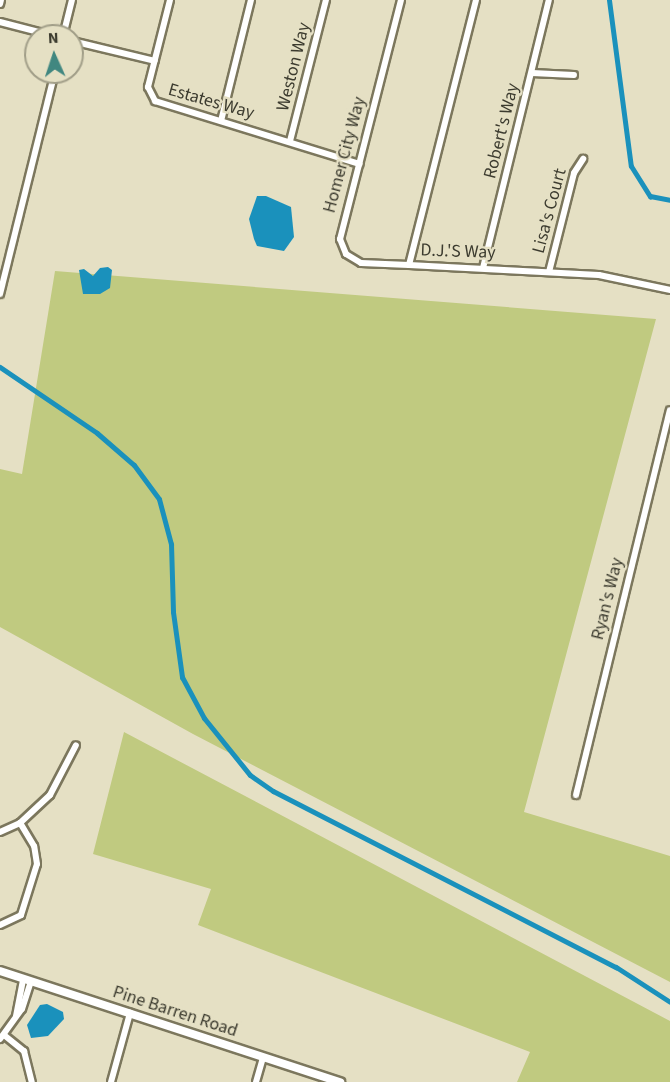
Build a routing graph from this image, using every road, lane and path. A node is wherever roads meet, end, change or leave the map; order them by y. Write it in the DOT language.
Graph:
graph roads {
  1 [pos="72,0"];
  2 [pos="170,0"];
  3 [pos="251,0"];
  4 [pos="326,0"];
  5 [pos="401,0"];
  6 [pos="476,0"];
  7 [pos="549,0"];
  8 [pos="0,22"];
  9 [pos="66,24"];
  10 [pos="24,28"];
  11 [pos="84,44"];
  12 [pos="155,61"];
  13 [pos="532,73"];
  14 [pos="574,75"];
  15 [pos="52,84"];
  16 [pos="221,121"];
  17 [pos="290,141"];
  18 [pos="583,159"];
  19 [pos="360,164"];
  20 [pos="408,265"];
  21 [pos="483,268"];
  22 [pos="549,272"];
  23 [pos="670,290"];
  24 [pos="0,294"];
  25 [pos="670,410"];
  26 [pos="76,745"];
  27 [pos="576,795"];
  28 [pos="20,823"];
  29 [pos="0,832"];
  30 [pos="0,926"];
  31 [pos="0,971"];
  32 [pos="27,980"];
  33 [pos="130,1013"];
  34 [pos="2,1037"];
  35 [pos="263,1057"];
  36 [pos="113,1081"];
  37 [pos="32,1082"];
  38 [pos="256,1082"];
  39 [pos="340,1082"];
  1 -- 9 [label="street"];
  2 -- 12 [label="street, Estates Way"];
  3 -- 16 [label="street"];
  4 -- 17 [label="street, Weston Way"];
  5 -- 19 [label="street, Homer City Way"];
  6 -- 20 [label="street, D.J.'S Way"];
  7 -- 13 [label="street, Robert's Way"];
  8 -- 10 [label="street"];
  11 -- 12 [label="street"];
  12 -- 16 [label="street, Estates Way"];
  13 -- 14 [label="street"];
  13 -- 21 [label="street, Robert's Way"];
  15 -- 24 [label="street"];
  16 -- 17 [label="street, Estates Way"];
  17 -- 19 [label="street, Estates Way"];
  18 -- 22 [label="street, Lisa's Court"];
  19 -- 20 [label="street, Homer City Way"];
  20 -- 21 [label="street, D.J.'S Way"];
  21 -- 22 [label="street, D.J.'S Way"];
  22 -- 23 [label="street, D.J.'S Way"];
  25 -- 27 [label="street, Ryan's Way"];
  26 -- 28 [label="street"];
  28 -- 29 [label="street"];
  28 -- 30 [label="street"];
  31 -- 32 [label="main road, Pine Barren Road"];
  32 -- 33 [label="main road, Pine Barren Road"];
  32 -- 34 [label="street"];
  33 -- 35 [label="main road, Pine Barren Road"];
  33 -- 36 [label="street"];
  34 -- 37 [label="street"];
  35 -- 38 [label="street"];
  35 -- 39 [label="main road, Pine Barren Road"];
}
